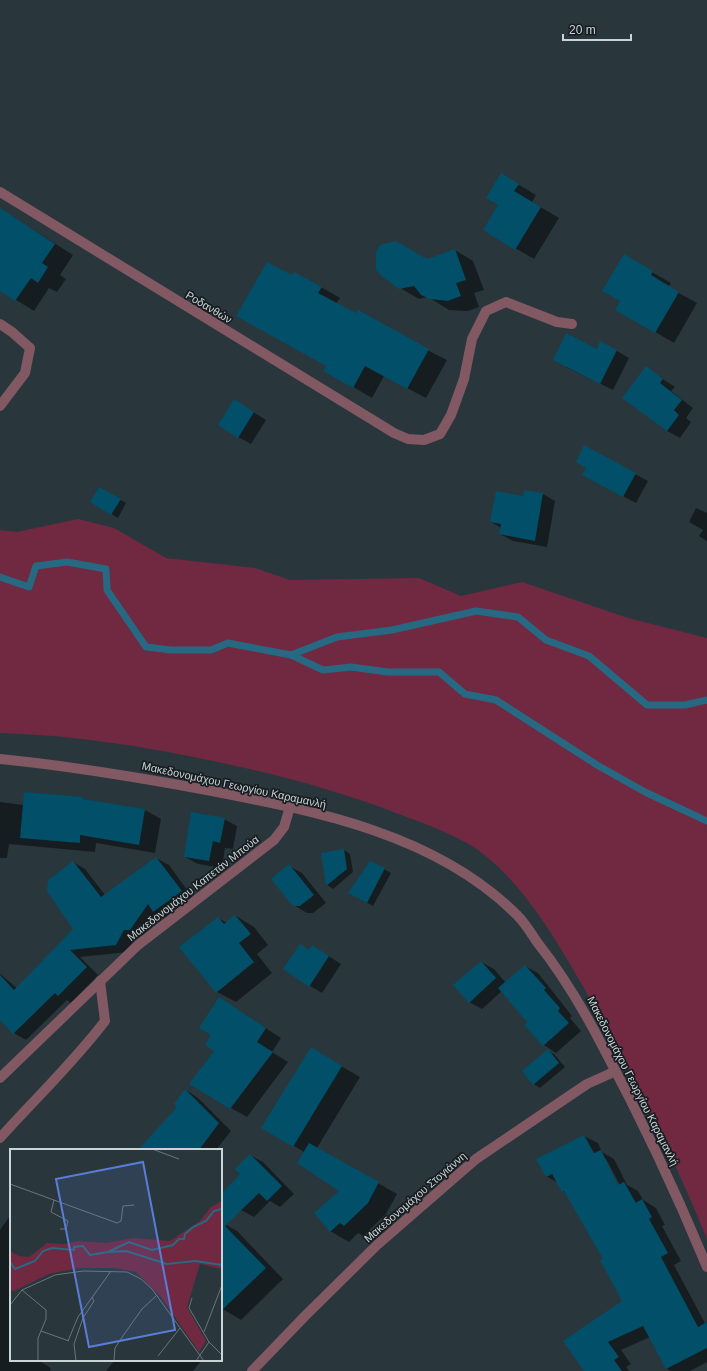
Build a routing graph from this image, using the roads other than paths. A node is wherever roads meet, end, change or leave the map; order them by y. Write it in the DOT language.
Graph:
graph roads {
  1 [pos="0,192"];
  2 [pos="0,324"];
  3 [pos="572,324"];
  4 [pos="0,406"];
  5 [pos="0,759"];
  6 [pos="290,807"];
  7 [pos="100,981"];
  8 [pos="616,1070"];
  9 [pos="0,1078"];
  10 [pos="0,1138"];
  11 [pos="707,1267"];
  12 [pos="252,1371"];
  1 -- 3 [label="street, Ροδανθών"];
  2 -- 4 [label="street"];
  5 -- 6 [label="street, Μακεδονομάχου Γεωργίου Καραμανλή"];
  6 -- 7 [label="street, Μακεδονομάχου Καπετάν Μπούα"];
  6 -- 8 [label="street, Μακεδονομάχου Γεωργίου Καραμανλή"];
  7 -- 9 [label="street, Μακεδονομάχου Καπετάν Μπούα"];
  7 -- 10 [label="street"];
  8 -- 11 [label="street, Μακεδονομάχου Γεωργίου Καραμανλή"];
  8 -- 12 [label="street, Μακεδονομάχου Στογιάννη"];
}
